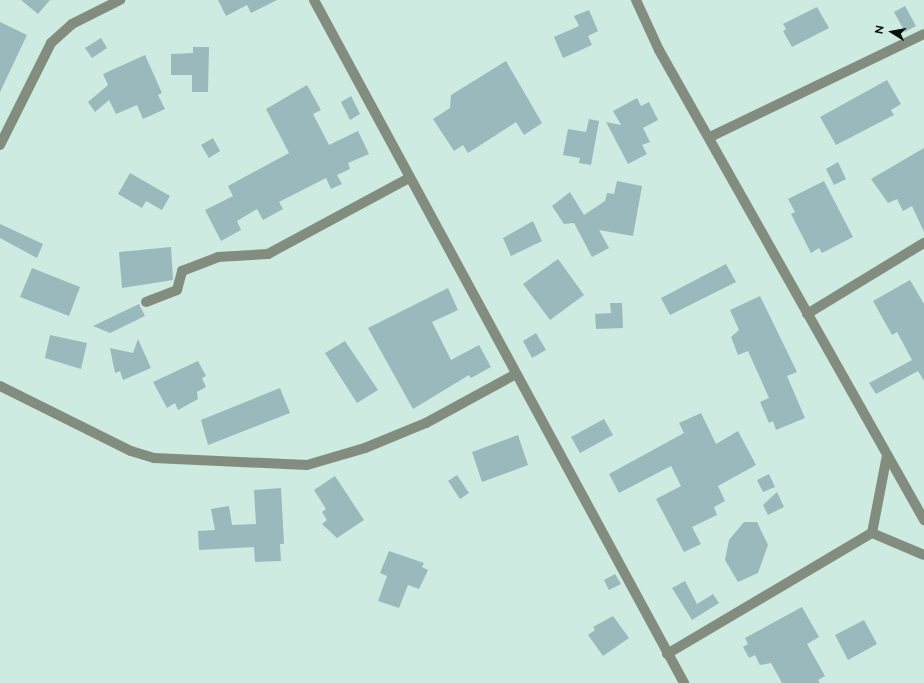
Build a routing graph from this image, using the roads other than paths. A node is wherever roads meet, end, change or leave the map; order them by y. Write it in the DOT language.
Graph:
graph roads {
  1 [pos="120,0"];
  2 [pos="314,0"];
  3 [pos="636,0"];
  4 [pos="924,34"];
  5 [pos="710,137"];
  6 [pos="0,145"];
  7 [pos="409,178"];
  8 [pos="924,243"];
  9 [pos="146,302"];
  10 [pos="807,314"];
  11 [pos="516,374"];
  12 [pos="0,386"];
  13 [pos="887,455"];
  14 [pos="924,520"];
  15 [pos="872,533"];
  16 [pos="924,555"];
  17 [pos="667,654"];
  18 [pos="684,683"];
  1 -- 6 [label="street"];
  2 -- 7 [label="street"];
  3 -- 5 [label="street"];
  4 -- 5 [label="street"];
  5 -- 10 [label="street"];
  7 -- 9 [label="street"];
  7 -- 11 [label="street"];
  8 -- 10 [label="street"];
  10 -- 13 [label="street"];
  11 -- 12 [label="street"];
  11 -- 17 [label="street"];
  13 -- 14 [label="street"];
  13 -- 15 [label="street"];
  15 -- 16 [label="street"];
  15 -- 17 [label="street"];
  17 -- 18 [label="street"];
}
